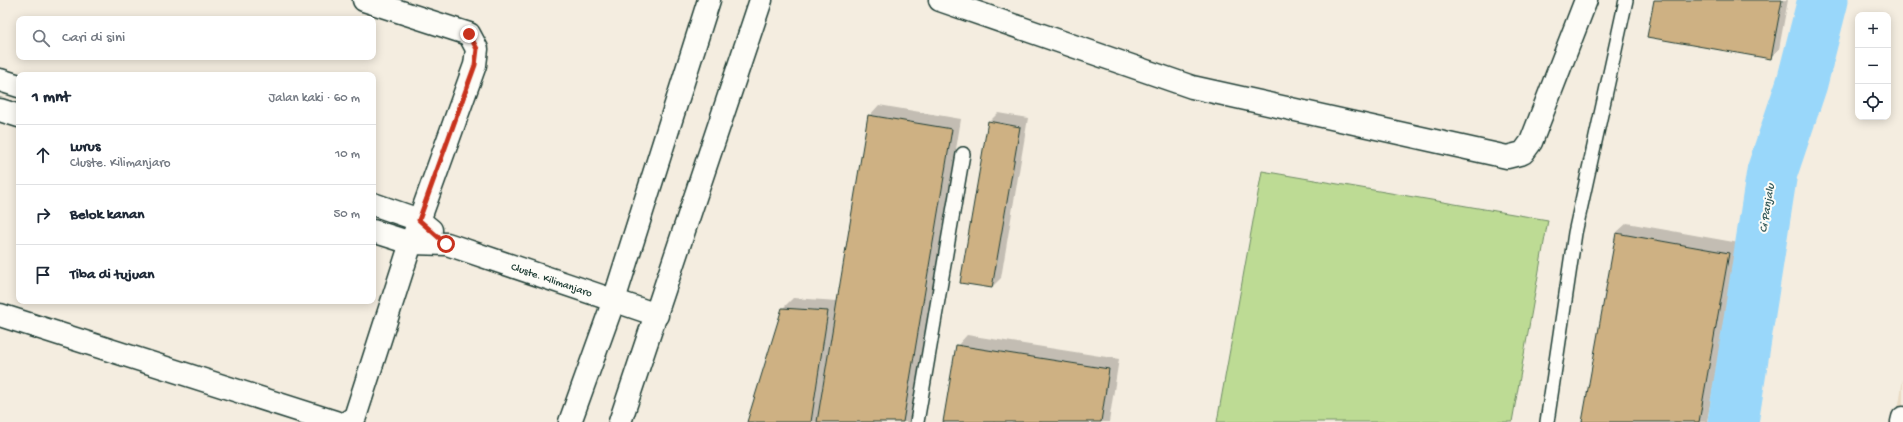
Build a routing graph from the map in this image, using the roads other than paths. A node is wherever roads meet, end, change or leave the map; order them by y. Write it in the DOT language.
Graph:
graph roads {
  1 [pos="364,0"];
  2 [pos="709,0"];
  3 [pos="761,0"];
  4 [pos="940,0"];
  5 [pos="1586,0"];
  6 [pos="1626,0"];
  7 [pos="0,80"];
  8 [pos="16,85"];
  9 [pos="0,110"];
  10 [pos="16,115"];
  11 [pos="963,154"];
  12 [pos="376,205"];
  13 [pos="419,220"];
  14 [pos="376,232"];
  15 [pos="411,243"];
  16 [pos="446,244"];
  17 [pos="614,300"];
  18 [pos="0,315"];
  19 [pos="657,315"];
  20 [pos="1903,418"];
  21 [pos="336,422"];
  22 [pos="346,422"];
  23 [pos="570,422"];
  24 [pos="620,422"];
  25 [pos="917,422"];
  26 [pos="1547,422"];
  27 [pos="1902,422"];
  1 -- 13 [label="street"];
  2 -- 17 [label="street"];
  3 -- 19 [label="street"];
  4 -- 5 [label="street"];
  6 -- 26 [label="lane"];
  7 -- 8 [label="street"];
  9 -- 10 [label="street"];
  11 -- 25 [label="lane"];
  12 -- 13 [label="street, Cluste. Kilimanjaro"];
  13 -- 15 [label="street"];
  13 -- 16 [label="street, Cluste. Kilimanjaro"];
  14 -- 15 [label="street, Cluste. Kilimanjaro"];
  15 -- 16 [label="street, Cluste. Kilimanjaro"];
  15 -- 22 [label="street"];
  16 -- 17 [label="street, Cluste. Kilimanjaro"];
  17 -- 19 [label="street, Cluste. Kilimanjaro"];
  17 -- 23 [label="street"];
  18 -- 21 [label="street"];
  19 -- 24 [label="street"];
  20 -- 27 [label="street"];
}
